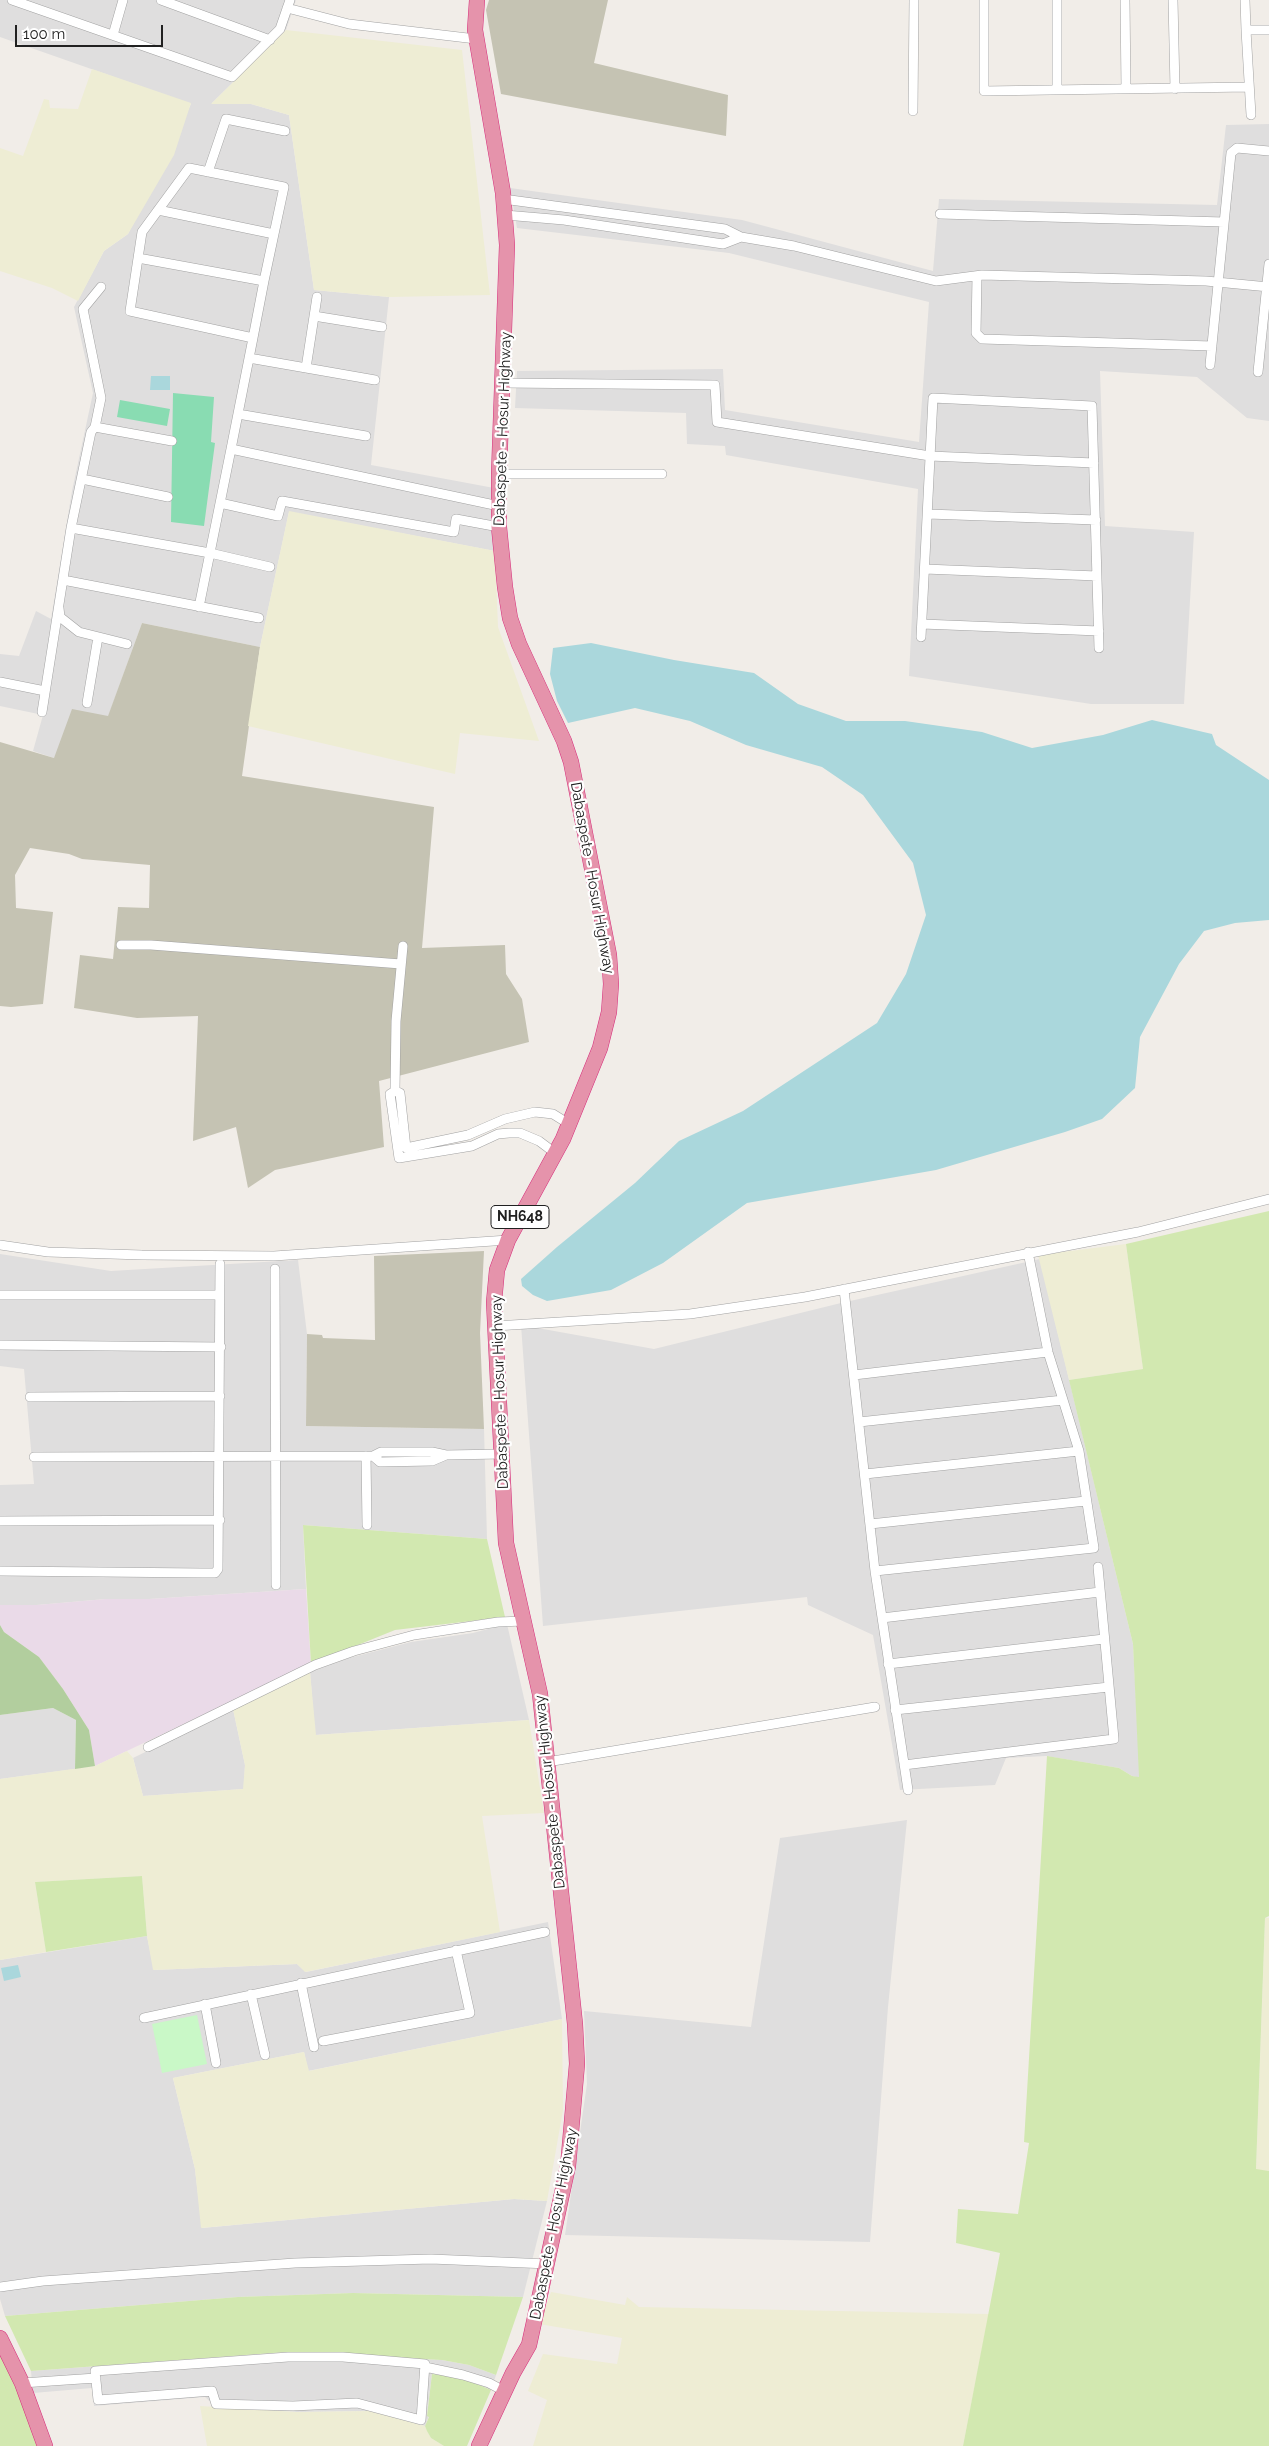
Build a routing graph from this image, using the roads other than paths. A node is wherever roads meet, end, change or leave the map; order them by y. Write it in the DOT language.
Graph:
graph roads {
  1 [pos="12,0"];
  2 [pos="123,0"];
  3 [pos="161,0"];
  4 [pos="477,0"];
  5 [pos="914,0"];
  6 [pos="984,0"];
  7 [pos="1057,0"];
  8 [pos="1125,0"];
  9 [pos="1173,0"];
  10 [pos="1245,0"];
  11 [pos="289,4"];
  12 [pos="1246,30"];
  13 [pos="1269,30"];
  14 [pos="113,35"];
  15 [pos="476,39"];
  16 [pos="270,40"];
  17 [pos="1249,88"];
  18 [pos="1126,89"];
  19 [pos="1175,89"];
  20 [pos="1057,90"];
  21 [pos="914,111"];
  22 [pos="1251,115"];
  23 [pos="285,131"];
  24 [pos="1269,151"];
  25 [pos="208,172"];
  26 [pos="503,199"];
  27 [pos="158,210"];
  28 [pos="940,214"];
  29 [pos="505,215"];
  30 [pos="1224,222"];
  31 [pos="274,234"];
  32 [pos="741,238"];
  33 [pos="138,258"];
  34 [pos="1269,264"];
  35 [pos="977,276"];
  36 [pos="264,281"];
  37 [pos="1218,282"];
  38 [pos="100,287"];
  39 [pos="1268,287"];
  40 [pos="317,298"];
  41 [pos="314,316"];
  42 [pos="382,328"];
  43 [pos="253,338"];
  44 [pos="1212,346"];
  45 [pos="250,358"];
  46 [pos="1210,365"];
  47 [pos="306,368"];
  48 [pos="1258,372"];
  49 [pos="375,380"];
  50 [pos="503,383"];
  51 [pos="238,414"];
  52 [pos="95,427"];
  53 [pos="366,436"];
  54 [pos="172,440"];
  55 [pos="231,449"];
  56 [pos="930,456"];
  57 [pos="1094,463"];
  58 [pos="499,474"];
  59 [pos="662,474"];
  60 [pos="82,479"];
  61 [pos="168,497"];
  62 [pos="220,503"];
  63 [pos="499,506"];
  64 [pos="928,514"];
  65 [pos="1096,520"];
  66 [pos="499,527"];
  67 [pos="72,528"];
  68 [pos="210,553"];
  69 [pos="270,567"];
  70 [pos="925,569"];
  71 [pos="1097,576"];
  72 [pos="63,580"];
  73 [pos="59,602"];
  74 [pos="199,607"];
  75 [pos="259,618"];
  76 [pos="922,624"];
  77 [pos="1099,631"];
  78 [pos="98,637"];
  79 [pos="921,637"];
  80 [pos="127,644"];
  81 [pos="1099,648"];
  82 [pos="0,682"];
  83 [pos="45,691"];
  84 [pos="87,703"];
  85 [pos="42,712"];
  86 [pos="122,945"];
  87 [pos="403,946"];
  88 [pos="401,964"];
  89 [pos="394,1091"];
  90 [pos="570,1124"];
  91 [pos="555,1153"];
  92 [pos="1269,1199"];
  93 [pos="508,1240"];
  94 [pos="0,1245"];
  95 [pos="1028,1252"];
  96 [pos="220,1264"];
  97 [pos="274,1269"];
  98 [pos="844,1289"];
  99 [pos="0,1295"];
  100 [pos="219,1295"];
  101 [pos="495,1326"];
  102 [pos="0,1345"];
  103 [pos="220,1347"];
  104 [pos="1048,1352"];
  105 [pos="854,1375"];
  106 [pos="220,1396"];
  107 [pos="30,1397"];
  108 [pos="1063,1400"];
  109 [pos="859,1422"];
  110 [pos="1079,1451"];
  111 [pos="502,1454"];
  112 [pos="34,1456"];
  113 [pos="220,1456"];
  114 [pos="274,1456"];
  115 [pos="370,1456"];
  116 [pos="865,1474"];
  117 [pos="1086,1501"];
  118 [pos="220,1520"];
  119 [pos="0,1521"];
  120 [pos="870,1524"];
  121 [pos="367,1525"];
  122 [pos="1098,1566"];
  123 [pos="0,1571"];
  124 [pos="875,1571"];
  125 [pos="276,1584"];
  126 [pos="1100,1592"];
  127 [pos="882,1618"];
  128 [pos="524,1621"];
  129 [pos="1104,1639"];
  130 [pos="888,1664"];
  131 [pos="1109,1687"];
  132 [pos="875,1707"];
  133 [pos="895,1710"];
  134 [pos="148,1747"];
  135 [pos="547,1762"];
  136 [pos="904,1765"];
  137 [pos="908,1790"];
  138 [pos="545,1932"];
  139 [pos="456,1950"];
  140 [pos="301,1983"];
  141 [pos="251,1994"];
  142 [pos="205,2004"];
  143 [pos="144,2018"];
  144 [pos="323,2042"];
  145 [pos="314,2047"];
  146 [pos="265,2055"];
  147 [pos="216,2062"];
  148 [pos="548,2264"];
  149 [pos="0,2287"];
  150 [pos="0,2338"];
  151 [pos="425,2367"];
  152 [pos="96,2378"];
  153 [pos="22,2383"];
  154 [pos="504,2391"];
  155 [pos="45,2446"];
  156 [pos="479,2446"];
  1 -- 14 [label="street"];
  2 -- 14 [label="street"];
  3 -- 16 [label="street"];
  4 -- 15 [label="highway, Dabaspete - Hosur Highway / NH648"];
  5 -- 21 [label="street"];
  6 -- 20 [label="street"];
  7 -- 20 [label="street"];
  8 -- 18 [label="street"];
  9 -- 19 [label="street"];
  10 -- 12 [label="street"];
  11 -- 15 [label="street"];
  11 -- 16 [label="street"];
  12 -- 13 [label="street"];
  12 -- 17 [label="street"];
  14 -- 16 [label="street"];
  15 -- 26 [label="highway, Dabaspete - Hosur Highway / NH648"];
  17 -- 19 [label="street"];
  17 -- 22 [label="street"];
  18 -- 19 [label="street"];
  18 -- 20 [label="street"];
  23 -- 25 [label="street"];
  24 -- 30 [label="street"];
  25 -- 27 [label="street"];
  25 -- 31 [label="street"];
  26 -- 29 [label="highway, Dabaspete - Hosur Highway / NH648"];
  26 -- 32 [label="street"];
  27 -- 31 [label="street"];
  27 -- 33 [label="street"];
  28 -- 30 [label="street"];
  29 -- 32 [label="street"];
  29 -- 50 [label="highway, Dabaspete - Hosur Highway / NH648"];
  30 -- 37 [label="street"];
  31 -- 36 [label="street"];
  32 -- 35 [label="street"];
  33 -- 36 [label="street"];
  33 -- 43 [label="street"];
  34 -- 39 [label="street"];
  35 -- 37 [label="street"];
  35 -- 44 [label="street"];
  36 -- 43 [label="street"];
  37 -- 39 [label="street"];
  37 -- 44 [label="street"];
  38 -- 52 [label="street"];
  39 -- 48 [label="street"];
  40 -- 41 [label="street"];
  41 -- 42 [label="street"];
  41 -- 47 [label="street"];
  43 -- 45 [label="street"];
  44 -- 46 [label="street"];
  45 -- 47 [label="street"];
  45 -- 51 [label="street"];
  47 -- 49 [label="street"];
  50 -- 56 [label="street"];
  50 -- 58 [label="highway, Dabaspete - Hosur Highway / NH648"];
  51 -- 53 [label="street"];
  51 -- 55 [label="street"];
  52 -- 54 [label="street"];
  52 -- 60 [label="street"];
  55 -- 62 [label="street"];
  55 -- 63 [label="street"];
  56 -- 57 [label="street"];
  56 -- 57 [label="street"];
  56 -- 64 [label="street"];
  57 -- 65 [label="street"];
  58 -- 59 [label="street"];
  58 -- 63 [label="highway, Dabaspete - Hosur Highway / NH648"];
  60 -- 61 [label="street"];
  60 -- 67 [label="street"];
  62 -- 66 [label="street"];
  62 -- 68 [label="street"];
  63 -- 66 [label="highway, Dabaspete - Hosur Highway / NH648"];
  64 -- 65 [label="street"];
  64 -- 70 [label="street"];
  65 -- 71 [label="street"];
  66 -- 90 [label="highway, Dabaspete - Hosur Highway / NH648"];
  67 -- 68 [label="street"];
  67 -- 72 [label="street"];
  68 -- 69 [label="street"];
  68 -- 74 [label="street"];
  70 -- 71 [label="street"];
  70 -- 76 [label="street"];
  71 -- 77 [label="street"];
  72 -- 73 [label="street"];
  72 -- 74 [label="street"];
  73 -- 78 [label="street"];
  73 -- 83 [label="street"];
  74 -- 75 [label="street"];
  76 -- 77 [label="street"];
  76 -- 79 [label="street"];
  77 -- 81 [label="street"];
  78 -- 80 [label="street"];
  78 -- 84 [label="street"];
  82 -- 83 [label="street"];
  83 -- 85 [label="street"];
  86 -- 88 [label="street"];
  87 -- 88 [label="street"];
  88 -- 89 [label="street"];
  89 -- 90 [label="street"];
  89 -- 91 [label="street"];
  90 -- 91 [label="highway, Dabaspete - Hosur Highway / NH648"];
  91 -- 93 [label="highway, Dabaspete - Hosur Highway / NH648"];
  92 -- 95 [label="street"];
  93 -- 94 [label="street"];
  93 -- 101 [label="highway, Dabaspete - Hosur Highway / NH648"];
  95 -- 98 [label="street"];
  95 -- 104 [label="street"];
  96 -- 100 [label="street"];
  97 -- 114 [label="street"];
  98 -- 101 [label="street"];
  98 -- 105 [label="street"];
  99 -- 100 [label="street"];
  100 -- 103 [label="street"];
  101 -- 111 [label="highway, Dabaspete - Hosur Highway / NH648"];
  102 -- 103 [label="street"];
  103 -- 106 [label="street"];
  104 -- 105 [label="street"];
  104 -- 108 [label="street"];
  105 -- 109 [label="street"];
  106 -- 107 [label="street"];
  106 -- 113 [label="street"];
  108 -- 109 [label="street"];
  108 -- 110 [label="street"];
  109 -- 116 [label="street"];
  110 -- 116 [label="street"];
  110 -- 117 [label="street"];
  111 -- 115 [label="street"];
  111 -- 128 [label="highway, Dabaspete - Hosur Highway / NH648"];
  112 -- 113 [label="street"];
  113 -- 114 [label="street"];
  113 -- 118 [label="street"];
  114 -- 115 [label="street"];
  114 -- 125 [label="street"];
  115 -- 121 [label="street"];
  116 -- 120 [label="street"];
  117 -- 120 [label="street"];
  117 -- 124 [label="street"];
  118 -- 119 [label="street"];
  118 -- 123 [label="street"];
  120 -- 124 [label="street"];
  122 -- 126 [label="street"];
  124 -- 127 [label="street"];
  126 -- 127 [label="street"];
  126 -- 129 [label="street"];
  127 -- 130 [label="street"];
  128 -- 134 [label="street"];
  128 -- 135 [label="highway, Dabaspete - Hosur Highway / NH648"];
  129 -- 130 [label="street"];
  129 -- 131 [label="street"];
  130 -- 133 [label="street"];
  131 -- 133 [label="street"];
  131 -- 136 [label="street"];
  132 -- 135 [label="street"];
  133 -- 136 [label="street"];
  135 -- 148 [label="highway, Dabaspete - Hosur Highway / NH648"];
  136 -- 137 [label="street"];
  138 -- 139 [label="street"];
  139 -- 140 [label="street"];
  139 -- 144 [label="street"];
  140 -- 141 [label="street"];
  140 -- 145 [label="street"];
  141 -- 142 [label="street"];
  141 -- 146 [label="street"];
  142 -- 143 [label="street"];
  142 -- 147 [label="street"];
  148 -- 149 [label="street"];
  148 -- 154 [label="highway, Dabaspete - Hosur Highway / NH648"];
  150 -- 153 [label="highway"];
  151 -- 152 [label="street"];
  151 -- 152 [label="street"];
  151 -- 154 [label="street"];
  152 -- 153 [label="street"];
  153 -- 155 [label="highway"];
  154 -- 156 [label="highway, Dabaspete - Hosur Highway / NH648"];
}
